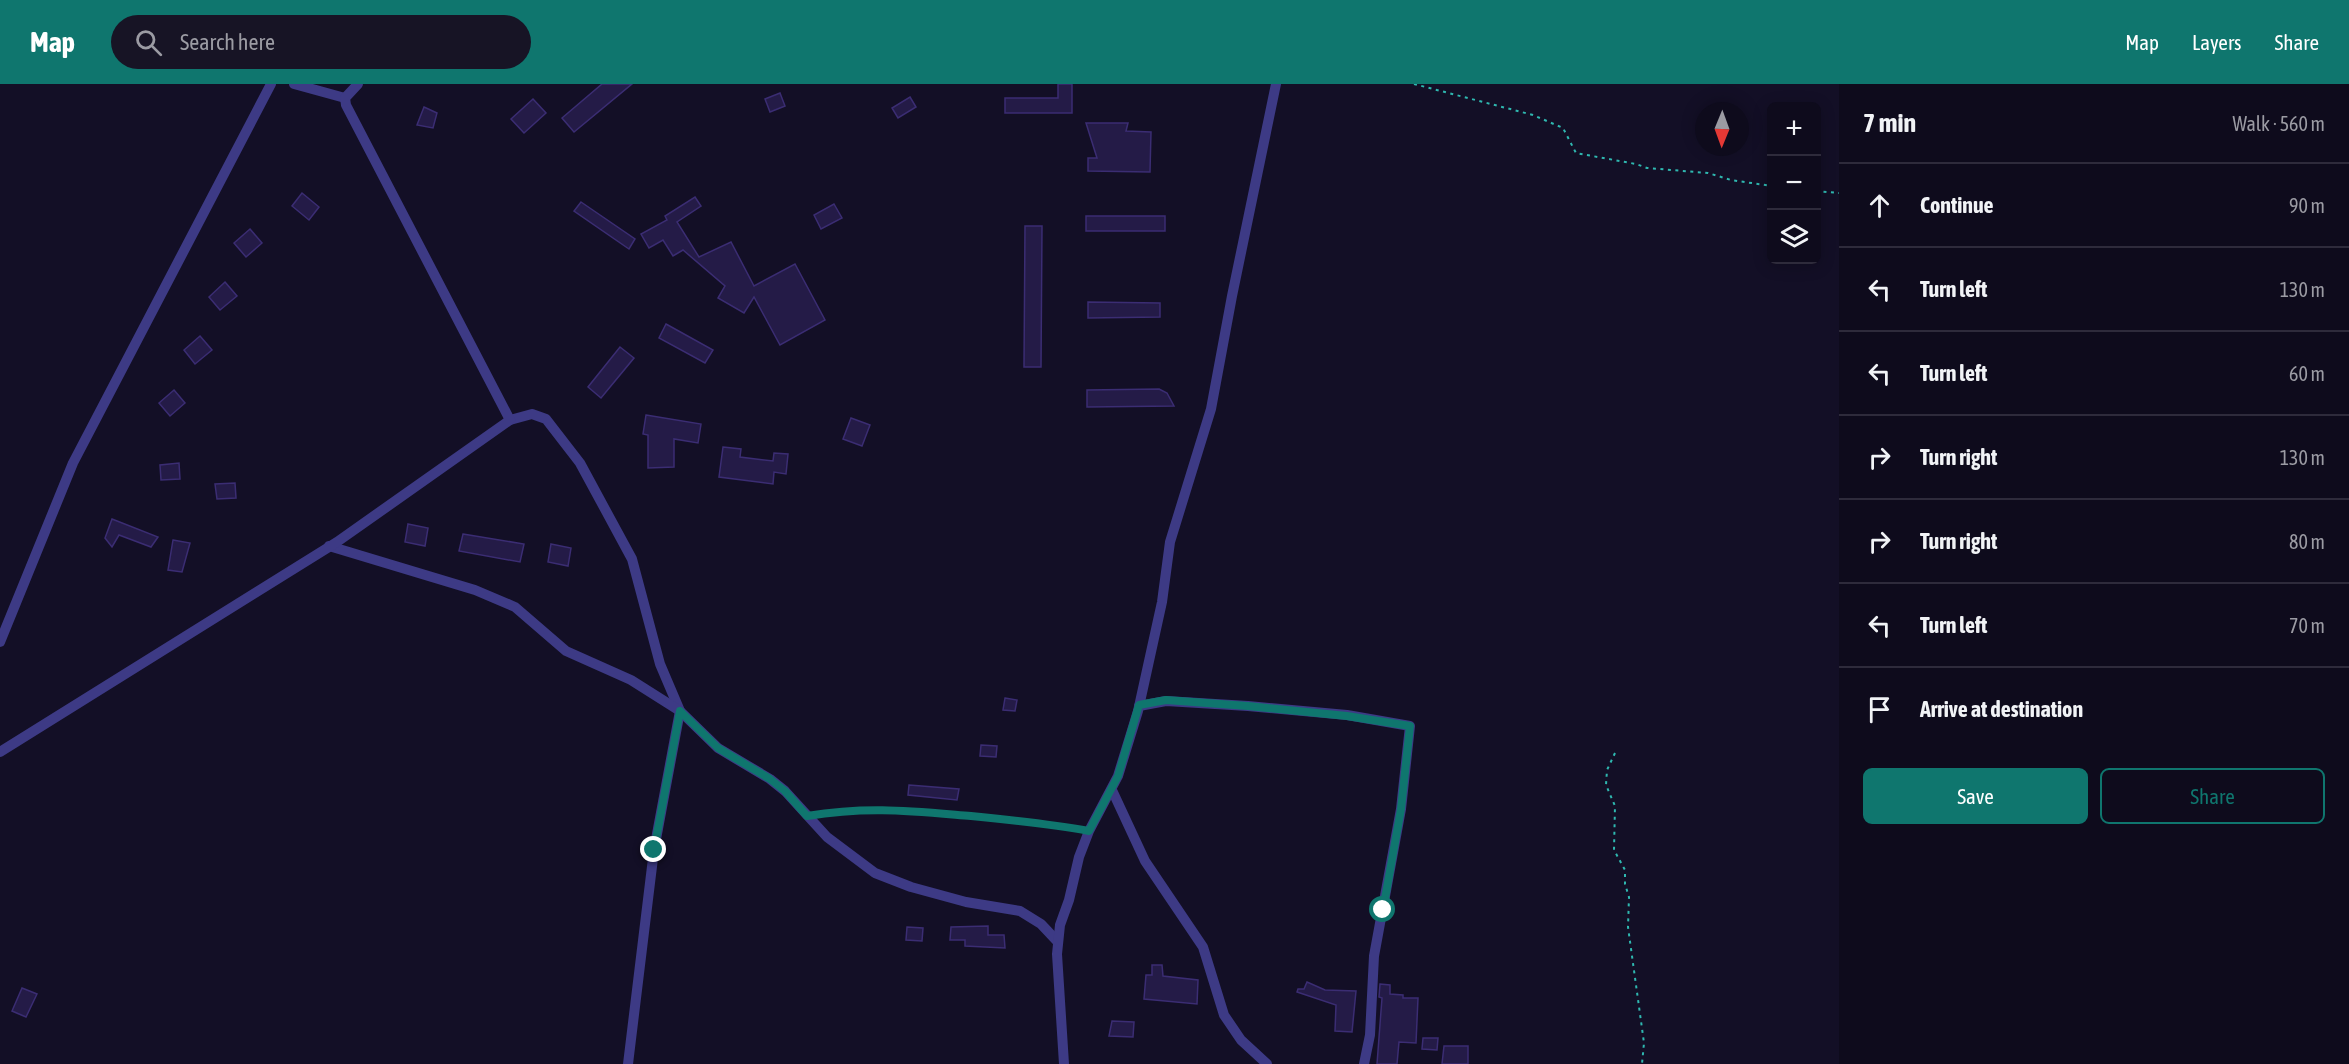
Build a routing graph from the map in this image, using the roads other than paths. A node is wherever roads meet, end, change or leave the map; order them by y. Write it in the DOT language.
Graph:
graph roads {
  1 [pos="270,84"];
  2 [pos="294,84"];
  3 [pos="358,84"];
  4 [pos="1276,84"];
  5 [pos="345,98"];
  6 [pos="510,420"];
  7 [pos="329,546"];
  8 [pos="0,642"];
  9 [pos="1139,705"];
  10 [pos="680,711"];
  11 [pos="0,752"];
  12 [pos="1112,790"];
  13 [pos="1057,941"];
  14 [pos="628,1064"];
  15 [pos="1064,1064"];
  16 [pos="1267,1064"];
  17 [pos="1364,1064"];
  1 -- 8 [label="street"];
  2 -- 5 [label="street"];
  3 -- 5 [label="street"];
  4 -- 9 [label="street"];
  5 -- 6 [label="street"];
  6 -- 7 [label="street"];
  6 -- 10 [label="street"];
  7 -- 10 [label="street"];
  7 -- 11 [label="street"];
  9 -- 12 [label="street"];
  9 -- 17 [label="street"];
  10 -- 13 [label="street"];
  10 -- 14 [label="street"];
  12 -- 13 [label="street"];
  12 -- 16 [label="street"];
  13 -- 15 [label="street"];
}
